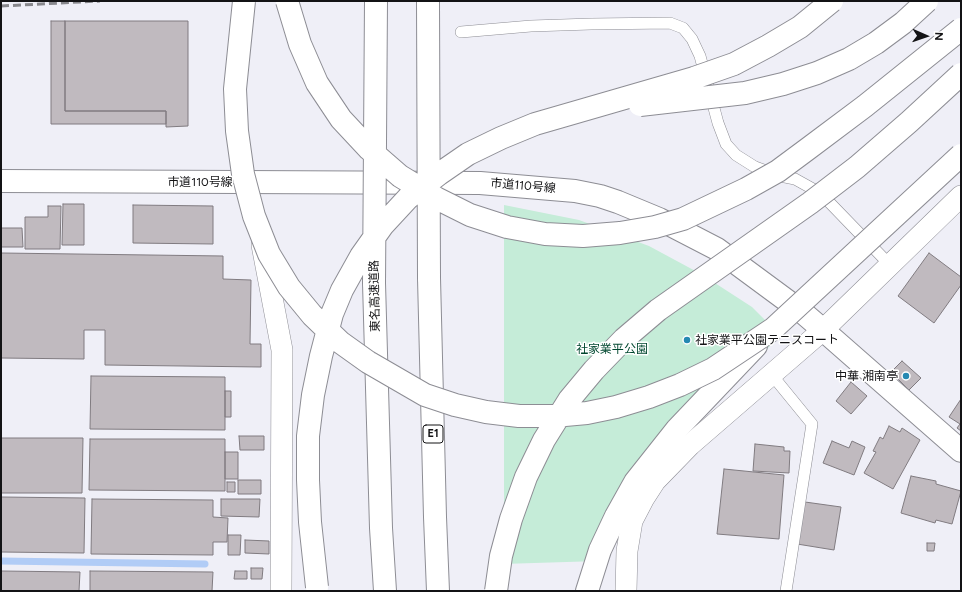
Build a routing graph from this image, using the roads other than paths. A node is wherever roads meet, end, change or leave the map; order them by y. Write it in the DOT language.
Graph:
graph roads {
  1 [pos="244,1"];
  2 [pos="287,1"];
  3 [pos="376,1"];
  4 [pos="428,1"];
  5 [pos="832,1"];
  6 [pos="927,1"];
  7 [pos="961,29"];
  8 [pos="461,32"];
  9 [pos="961,74"];
  10 [pos="572,113"];
  11 [pos="961,155"];
  12 [pos="1,181"];
  13 [pos="250,182"];
  14 [pos="961,196"];
  15 [pos="890,265"];
  16 [pos="773,329"];
  17 [pos="823,330"];
  18 [pos="772,375"];
  19 [pos="961,450"];
  20 [pos="318,589"];
  21 [pos="281,591"];
  22 [pos="384,591"];
  23 [pos="438,591"];
  24 [pos="496,591"];
  25 [pos="587,591"];
  26 [pos="626,591"];
  27 [pos="786,591"];
  1 -- 16 [label="main road, bridge"];
  2 -- 7 [label="main road, bridge"];
  3 -- 22 [label="main road, 東名高速道路, bridge"];
  4 -- 23 [label="main road, E1, bridge"];
  5 -- 10 [label="main road, bridge"];
  6 -- 10 [label="main road, bridge"];
  8 -- 15 [label="lane"];
  9 -- 24 [label="main road, bridge"];
  10 -- 20 [label="main road, bridge"];
  11 -- 16 [label="main road, bridge"];
  12 -- 13 [label="main road, 市道110号線"];
  13 -- 17 [label="main road, 市道110号線"];
  13 -- 21 [label="street"];
  14 -- 15 [label="street"];
  15 -- 17 [label="street"];
  16 -- 25 [label="main road, bridge"];
  17 -- 18 [label="street"];
  17 -- 19 [label="main road, 市道110号線"];
  18 -- 26 [label="street"];
  18 -- 27 [label="lane"];
}
